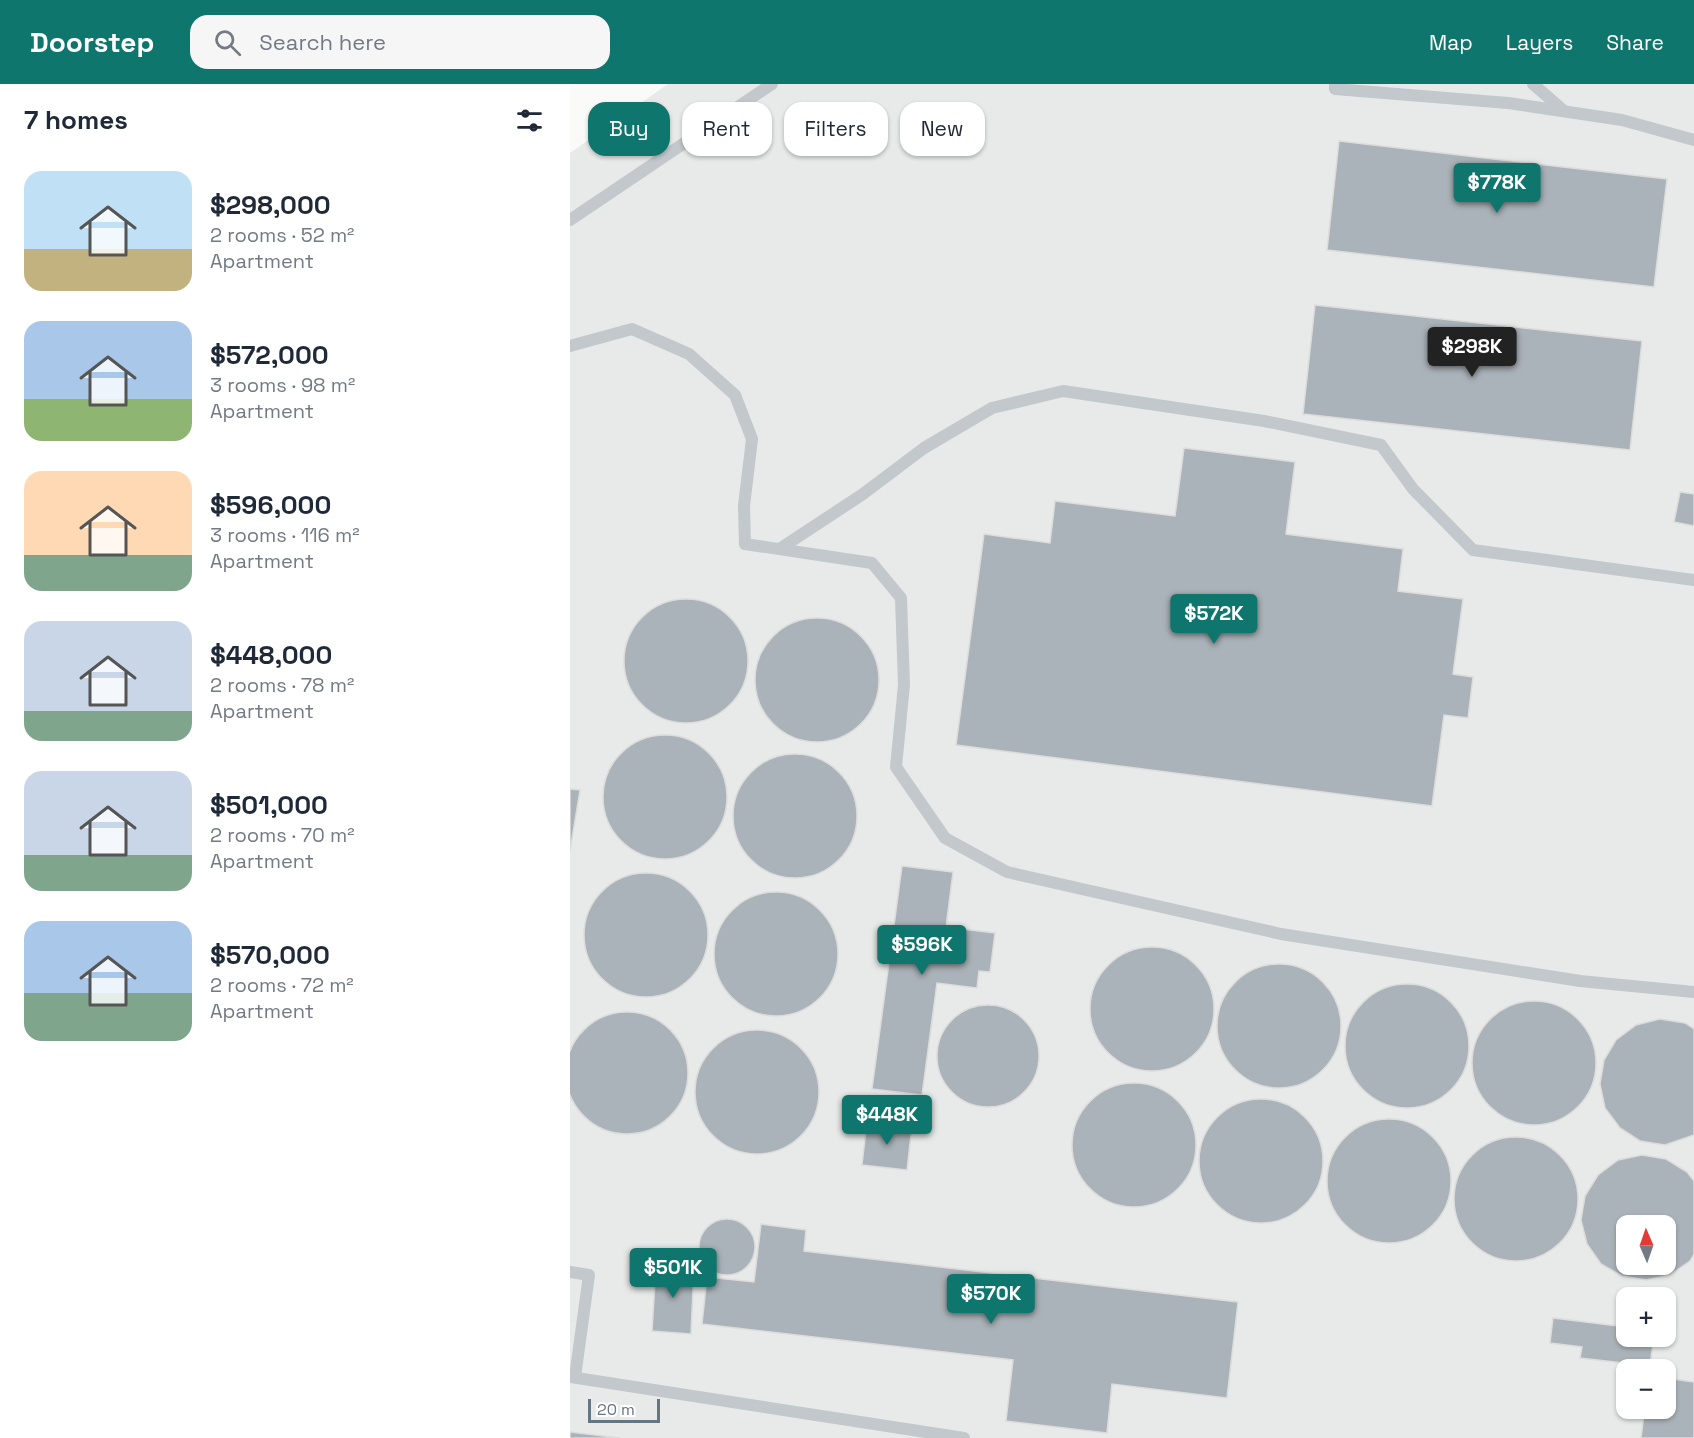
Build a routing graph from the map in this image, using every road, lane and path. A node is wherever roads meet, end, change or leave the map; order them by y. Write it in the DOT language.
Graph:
graph roads {
  1 [pos="772,84"];
  2 [pos="1335,84"];
  3 [pos="1533,84"];
  4 [pos="1564,111"];
  5 [pos="1694,140"];
  6 [pos="570,220"];
  7 [pos="570,346"];
  8 [pos="781,548"];
  9 [pos="1694,580"];
  10 [pos="1694,992"];
  11 [pos="570,1272"];
  12 [pos="573,1377"];
  13 [pos="964,1438"];
  1 -- 6 [label="lane"];
  2 -- 4 [label="lane"];
  3 -- 4 [label="lane"];
  4 -- 5 [label="lane"];
  7 -- 8 [label="lane"];
  8 -- 9 [label="lane"];
  8 -- 10 [label="lane"];
  11 -- 12 [label="lane"];
  12 -- 13 [label="lane"];
}
